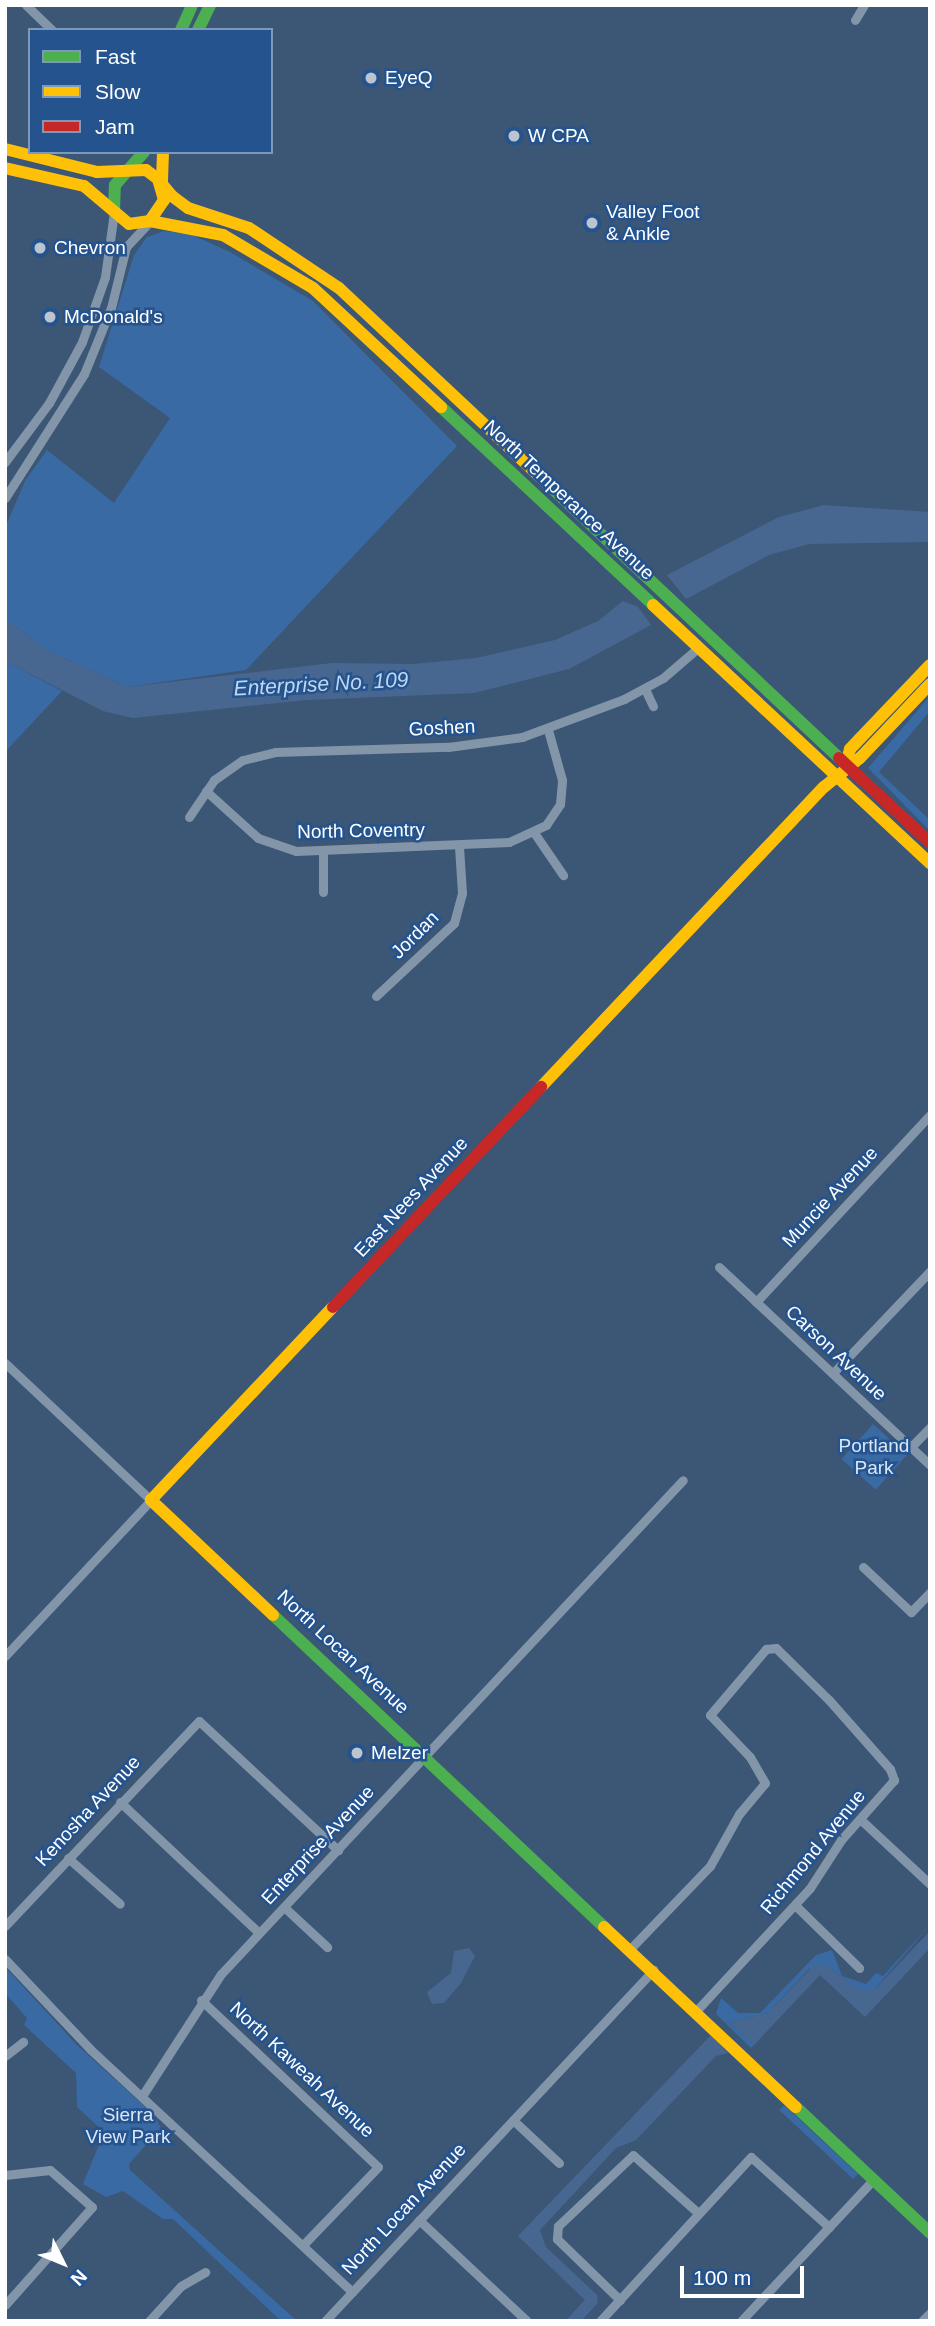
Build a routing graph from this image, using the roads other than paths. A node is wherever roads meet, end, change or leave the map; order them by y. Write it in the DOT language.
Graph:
graph roads {
  1 [pos="26,5"];
  2 [pos="192,5"];
  3 [pos="210,5"];
  4 [pos="864,5"];
  5 [pos="855,20"];
  6 [pos="50,28"];
  7 [pos="182,28"];
  8 [pos="199,28"];
  9 [pos="5,149"];
  10 [pos="142,154"];
  11 [pos="163,154"];
  12 [pos="5,168"];
  13 [pos="129,169"];
  14 [pos="162,184"];
  15 [pos="114,212"];
  16 [pos="150,221"];
  17 [pos="313,288"];
  18 [pos="400,345"];
  19 [pos="5,462"];
  20 [pos="5,498"];
  21 [pos="699,647"];
  22 [pos="930,665"];
  23 [pos="930,684"];
  24 [pos="645,689"];
  25 [pos="653,706"];
  26 [pos="548,730"];
  27 [pos="846,765"];
  28 [pos="835,776"];
  29 [pos="206,791"];
  30 [pos="189,817"];
  31 [pos="535,834"];
  32 [pos="930,844"];
  33 [pos="459,847"];
  34 [pos="323,850"];
  35 [pos="930,863"];
  36 [pos="563,875"];
  37 [pos="323,892"];
  38 [pos="376,996"];
  39 [pos="930,1115"];
  40 [pos="719,1267"];
  41 [pos="930,1270"];
  42 [pos="756,1303"];
  43 [pos="5,1363"];
  44 [pos="833,1373"];
  45 [pos="930,1426"];
  46 [pos="911,1447"];
  47 [pos="930,1465"];
  48 [pos="683,1480"];
  49 [pos="151,1500"];
  50 [pos="863,1567"];
  51 [pos="930,1592"];
  52 [pos="5,1656"];
  53 [pos="426,1756"];
  54 [pos="120,1802"];
  55 [pos="859,1819"];
  56 [pos="338,1850"];
  57 [pos="68,1858"];
  58 [pos="930,1884"];
  59 [pos="120,1904"];
  60 [pos="795,1905"];
  61 [pos="284,1907"];
  62 [pos="5,1926"];
  63 [pos="259,1933"];
  64 [pos="327,1947"];
  65 [pos="631,1948"];
  66 [pos="5,1959"];
  67 [pos="859,1968"];
  68 [pos="654,1970"];
  69 [pos="201,2000"];
  70 [pos="696,2011"];
  71 [pos="23,2042"];
  72 [pos="5,2056"];
  73 [pos="142,2096"];
  74 [pos="513,2120"];
  75 [pos="559,2163"];
  76 [pos="5,2175"];
  77 [pos="873,2179"];
  78 [pos="698,2213"];
  79 [pos="419,2220"];
  80 [pos="829,2227"];
  81 [pos="930,2233"];
  82 [pos="303,2245"];
  83 [pos="205,2272"];
  84 [pos="352,2292"];
  85 [pos="620,2300"];
  86 [pos="5,2305"];
  87 [pos="330,2319"];
  88 [pos="149,2321"];
  89 [pos="527,2321"];
  90 [pos="600,2321"];
  91 [pos="741,2321"];
  1 -- 6 [label="street"];
  2 -- 7 [label="main road"];
  3 -- 8 [label="main road"];
  4 -- 5 [label="street"];
  9 -- 13 [label="main road"];
  10 -- 13 [label="main road"];
  11 -- 14 [label="main road"];
  12 -- 15 [label="main road"];
  13 -- 14 [label="main road"];
  13 -- 15 [label="main road"];
  14 -- 16 [label="main road"];
  14 -- 18 [label="main road, North Temperance Avenue"];
  15 -- 16 [label="main road"];
  15 -- 19 [label="street"];
  16 -- 17 [label="main road, North Temperance Avenue"];
  16 -- 20 [label="street"];
  17 -- 18 [label="main road"];
  17 -- 21 [label="main road, North Temperance Avenue"];
  18 -- 27 [label="main road, North Temperance Avenue"];
  21 -- 24 [label="street, Goshen"];
  21 -- 28 [label="main road, North Temperance Avenue"];
  22 -- 27 [label="main road, East Nees Avenue"];
  23 -- 27 [label="main road, East Nees Avenue"];
  24 -- 25 [label="street"];
  24 -- 26 [label="street, Goshen"];
  26 -- 29 [label="street, Goshen"];
  26 -- 31 [label="street"];
  27 -- 28 [label="main road, East Nees Avenue"];
  27 -- 32 [label="main road, North Temperance Avenue"];
  28 -- 35 [label="main road, North Temperance Avenue"];
  28 -- 49 [label="main road, East Nees Avenue"];
  29 -- 30 [label="street, Goshen"];
  29 -- 34 [label="street, North Coventry"];
  31 -- 33 [label="street, North Coventry"];
  31 -- 36 [label="street"];
  33 -- 34 [label="street, North Coventry"];
  33 -- 38 [label="street, Jordan"];
  34 -- 37 [label="street"];
  39 -- 42 [label="street, Muncie Avenue"];
  40 -- 42 [label="street, Carson Avenue"];
  41 -- 44 [label="street"];
  42 -- 44 [label="street, Carson Avenue"];
  43 -- 49 [label="street, North Locan Avenue"];
  44 -- 46 [label="street, Carson Avenue"];
  45 -- 46 [label="street"];
  46 -- 47 [label="street, Carson Avenue"];
  48 -- 53 [label="street, Enterprise Avenue"];
  49 -- 52 [label="street, East Nees Avenue"];
  49 -- 53 [label="main road, North Locan Avenue"];
  50 -- 51 [label="street"];
  53 -- 56 [label="street, Enterprise Avenue"];
  53 -- 65 [label="main road, North Locan Avenue"];
  54 -- 56 [label="street, Kenosha Avenue"];
  54 -- 57 [label="street, Kenosha Avenue"];
  54 -- 63 [label="street"];
  55 -- 58 [label="street"];
  55 -- 60 [label="street, Richmond Avenue"];
  55 -- 65 [label="street, Richmond Avenue"];
  56 -- 61 [label="street, Enterprise Avenue"];
  57 -- 59 [label="street"];
  57 -- 62 [label="street, Kenosha Avenue"];
  60 -- 67 [label="street"];
  60 -- 70 [label="street, Richmond Avenue"];
  61 -- 63 [label="street, Enterprise Avenue"];
  61 -- 64 [label="street"];
  63 -- 69 [label="street, Enterprise Avenue"];
  65 -- 68 [label="main road, North Locan Avenue"];
  66 -- 73 [label="street"];
  68 -- 70 [label="main road, North Locan Avenue"];
  68 -- 74 [label="street, North Locan Avenue"];
  69 -- 73 [label="street, Enterprise Avenue"];
  69 -- 82 [label="street, North Kaweah Avenue"];
  70 -- 77 [label="main road, North Locan Avenue"];
  71 -- 72 [label="street"];
  73 -- 82 [label="street"];
  74 -- 75 [label="street"];
  74 -- 79 [label="street, North Locan Avenue"];
  76 -- 86 [label="street"];
  77 -- 80 [label="street"];
  77 -- 81 [label="main road, North Locan Avenue"];
  78 -- 80 [label="street"];
  78 -- 85 [label="street"];
  78 -- 85 [label="street"];
  79 -- 84 [label="street, North Locan Avenue"];
  79 -- 89 [label="street"];
  80 -- 91 [label="street"];
  82 -- 84 [label="street"];
  83 -- 88 [label="street"];
  84 -- 87 [label="street, North Locan Avenue"];
  85 -- 90 [label="street"];
}
